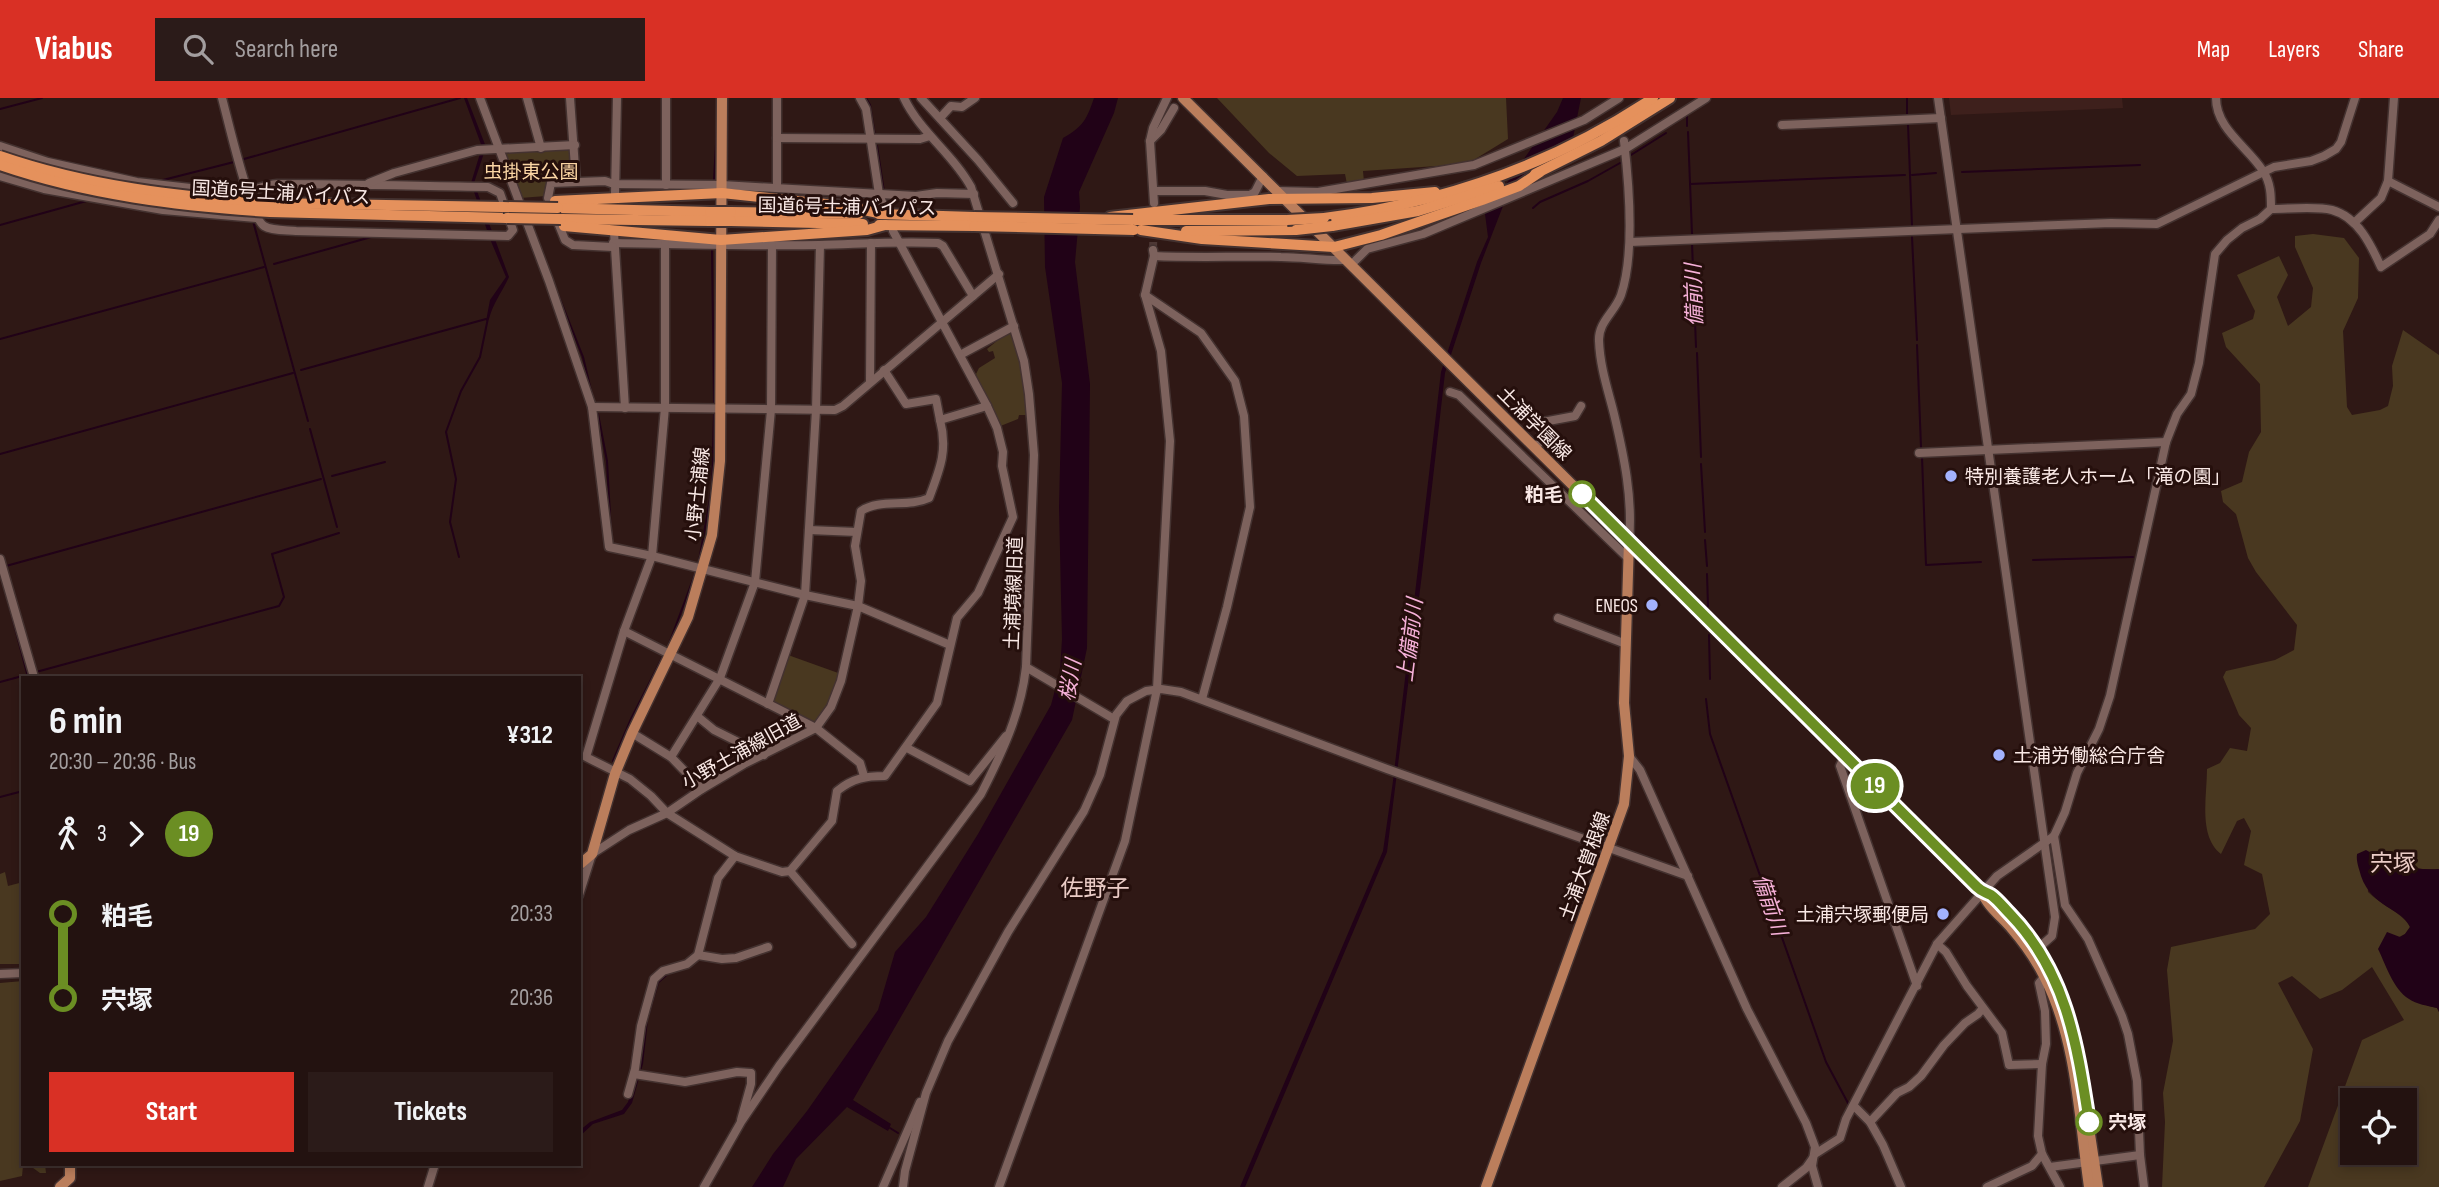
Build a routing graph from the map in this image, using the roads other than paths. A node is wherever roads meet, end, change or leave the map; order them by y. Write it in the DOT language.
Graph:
graph roads {
  1 [pos="222,98"];
  2 [pos="480,98"];
  3 [pos="527,98"];
  4 [pos="570,98"];
  5 [pos="617,98"];
  6 [pos="666,98"];
  7 [pos="722,98"];
  8 [pos="777,98"];
  9 [pos="860,98"];
  10 [pos="904,98"];
  11 [pos="920,98"];
  12 [pos="975,98"];
  13 [pos="1167,98"];
  14 [pos="1183,98"];
  15 [pos="1620,98"];
  16 [pos="1673,98"];
  17 [pos="1706,98"];
  18 [pos="1938,98"];
  19 [pos="2216,98"];
  20 [pos="2355,98"];
  21 [pos="2394,98"];
  22 [pos="1654,100"];
  23 [pos="1174,108"];
  24 [pos="1623,110"];
  25 [pos="940,118"];
  26 [pos="1941,118"];
  27 [pos="1782,125"];
  28 [pos="930,136"];
  29 [pos="777,138"];
  30 [pos="871,139"];
  31 [pos="1150,141"];
  32 [pos="575,145"];
  33 [pos="1624,145"];
  34 [pos="0,146"];
  35 [pos="499,148"];
  36 [pos="541,148"];
  37 [pos="0,156"];
  38 [pos="0,165"];
  39 [pos="2264,172"];
  40 [pos="0,176"];
  41 [pos="1263,176"];
  42 [pos="576,181"];
  43 [pos="2388,181"];
  44 [pos="369,184"];
  45 [pos="614,184"];
  46 [pos="666,185"];
  47 [pos="777,188"];
  48 [pos="722,189"];
  49 [pos="1154,191"];
  50 [pos="248,193"];
  51 [pos="1448,193"];
  52 [pos="615,194"];
  53 [pos="879,194"];
  54 [pos="974,194"];
  55 [pos="1281,194"];
  56 [pos="1480,197"];
  57 [pos="1013,203"];
  58 [pos="1154,203"];
  59 [pos="270,207"];
  60 [pos="2439,208"];
  61 [pos="2271,209"];
  62 [pos="505,213"];
  63 [pos="560,214"];
  64 [pos="256,218"];
  65 [pos="886,219"];
  66 [pos="2439,220"];
  67 [pos="974,222"];
  68 [pos="2354,223"];
  69 [pos="1135,224"];
  70 [pos="1957,228"];
  71 [pos="614,232"];
  72 [pos="898,241"];
  73 [pos="1630,242"];
  74 [pos="721,243"];
  75 [pos="871,243"];
  76 [pos="665,244"];
  77 [pos="613,245"];
  78 [pos="772,245"];
  79 [pos="820,245"];
  80 [pos="1334,247"];
  81 [pos="1349,262"];
  82 [pos="999,274"];
  83 [pos="1145,295"];
  84 [pos="972,296"];
  85 [pos="942,322"];
  86 [pos="1014,326"];
  87 [pos="960,355"];
  88 [pos="884,370"];
  89 [pos="870,382"];
  90 [pos="1450,391"];
  91 [pos="987,405"];
  92 [pos="1581,406"];
  93 [pos="592,407"];
  94 [pos="665,407"];
  95 [pos="625,408"];
  96 [pos="720,408"];
  97 [pos="771,410"];
  98 [pos="816,410"];
  99 [pos="940,420"];
  100 [pos="2166,442"];
  101 [pos="1536,448"];
  102 [pos="1989,449"];
  103 [pos="1919,453"];
  104 [pos="809,530"];
  105 [pos="857,531"];
  106 [pos="1629,541"];
  107 [pos="652,556"];
  108 [pos="1628,558"];
  109 [pos="0,559"];
  110 [pos="703,569"];
  111 [pos="755,582"];
  112 [pos="805,595"];
  113 [pos="858,606"];
  114 [pos="1558,618"];
  115 [pos="624,631"];
  116 [pos="1626,644"];
  117 [pos="950,646"];
  118 [pos="671,653"];
  119 [pos="1028,668"];
  120 [pos="34,676"];
  121 [pos="720,678"];
  122 [pos="1157,689"];
  123 [pos="1202,699"];
  124 [pos="768,704"];
  125 [pos="697,716"];
  126 [pos="1114,719"];
  127 [pos="816,728"];
  128 [pos="1012,728"];
  129 [pos="632,733"];
  130 [pos="907,748"];
  131 [pos="764,755"];
  132 [pos="1629,756"];
  133 [pos="1845,756"];
  134 [pos="671,757"];
  135 [pos="615,774"];
  136 [pos="864,776"];
  137 [pos="702,789"];
  138 [pos="667,813"];
  139 [pos="2054,836"];
  140 [pos="2044,844"];
  141 [pos="1609,848"];
  142 [pos="592,854"];
  143 [pos="734,856"];
  144 [pos="581,862"];
  145 [pos="790,871"];
  146 [pos="1688,876"];
  147 [pos="581,889"];
  148 [pos="1982,892"];
  149 [pos="852,944"];
  150 [pos="1937,944"];
  151 [pos="768,947"];
  152 [pos="2034,952"];
  153 [pos="698,955"];
  154 [pos="21,973"];
  155 [pos="0,974"];
  156 [pos="2044,977"];
  157 [pos="1917,986"];
  158 [pos="1983,1008"];
  159 [pos="2042,1065"];
  160 [pos="634,1074"];
  161 [pos="926,1093"];
  162 [pos="628,1094"];
  163 [pos="1854,1106"];
  164 [pos="741,1122"];
  165 [pos="1870,1122"];
  166 [pos="2042,1154"];
  167 [pos="2140,1155"];
  168 [pos="1814,1156"];
  169 [pos="2090,1161"];
  170 [pos="70,1166"];
  171 [pos="434,1166"];
  172 [pos="2050,1167"];
  173 [pos="60,1187"];
  174 [pos="428,1187"];
  175 [pos="704,1187"];
  176 [pos="883,1187"];
  177 [pos="903,1187"];
  178 [pos="999,1187"];
  179 [pos="1486,1187"];
  180 [pos="1782,1187"];
  181 [pos="1818,1187"];
  182 [pos="1901,1187"];
  183 [pos="1987,1187"];
  184 [pos="2060,1187"];
  185 [pos="2089,1187"];
  186 [pos="2098,1187"];
  187 [pos="2144,1187"];
  1 -- 50 [label="street"];
  2 -- 35 [label="street"];
  3 -- 36 [label="street"];
  4 -- 32 [label="street"];
  5 -- 45 [label="street"];
  6 -- 46 [label="street"];
  7 -- 48 [label="main road, 小野土浦線"];
  8 -- 29 [label="street"];
  9 -- 30 [label="street"];
  10 -- 28 [label="street, 土浦境線旧道"];
  11 -- 25 [label="street"];
  12 -- 25 [label="street"];
  13 -- 31 [label="street"];
  14 -- 41 [label="main road, 土浦学園線"];
  15 -- 24 [label="street"];
  15 -- 55 [label="street"];
  16 -- 22 [label="highway, 国道6号土浦バイパス"];
  17 -- 33 [label="street"];
  18 -- 26 [label="street"];
  19 -- 39 [label="street"];
  20 -- 39 [label="street"];
  21 -- 43 [label="street"];
  22 -- 51 [label="highway, 国道6号土浦バイパス"];
  22 -- 56 [label="highway, 国道6号土浦バイパス"];
  23 -- 31 [label="street"];
  25 -- 57 [label="street"];
  26 -- 27 [label="street"];
  26 -- 70 [label="street"];
  28 -- 30 [label="street"];
  28 -- 54 [label="street, 土浦境線旧道"];
  29 -- 30 [label="street"];
  29 -- 47 [label="street"];
  30 -- 53 [label="street"];
  31 -- 49 [label="street"];
  32 -- 36 [label="street"];
  32 -- 42 [label="street"];
  33 -- 73 [label="street"];
  33 -- 81 [label="street"];
  34 -- 50 [label="street"];
  35 -- 36 [label="street"];
  35 -- 44 [label="street"];
  35 -- 93 [label="street"];
  37 -- 59 [label="highway, 国道6号土浦バイパス, bridge"];
  38 -- 59 [label="highway, 国道6号土浦バイパス, bridge"];
  39 -- 61 [label="street"];
  39 -- 70 [label="street"];
  40 -- 64 [label="street"];
  41 -- 49 [label="street"];
  41 -- 55 [label="main road, 土浦学園線"];
  42 -- 45 [label="street"];
  42 -- 77 [label="street"];
  43 -- 60 [label="street"];
  43 -- 68 [label="street"];
  44 -- 50 [label="street"];
  44 -- 64 [label="street"];
  45 -- 46 [label="street"];
  45 -- 52 [label="street"];
  46 -- 48 [label="street"];
  47 -- 48 [label="street"];
  47 -- 53 [label="street"];
  48 -- 63 [label="highway"];
  48 -- 65 [label="highway"];
  48 -- 74 [label="main road, 小野土浦線"];
  49 -- 58 [label="street"];
  50 -- 64 [label="street"];
  51 -- 55 [label="highway"];
  51 -- 69 [label="highway, 国道6号土浦バイパス, bridge"];
  53 -- 54 [label="street"];
  53 -- 65 [label="street"];
  54 -- 82 [label="street, 土浦境線旧道"];
  55 -- 69 [label="highway"];
  55 -- 80 [label="main road, 土浦学園線"];
  56 -- 69 [label="highway, 国道6号土浦バイパス, bridge"];
  56 -- 80 [label="highway"];
  59 -- 62 [label="highway, 国道6号土浦バイパス"];
  61 -- 68 [label="street"];
  61 -- 100 [label="street"];
  62 -- 63 [label="highway, 国道6号土浦バイパス, bridge"];
  62 -- 63 [label="highway, 国道6号土浦バイパス, bridge"];
  63 -- 65 [label="highway, 国道6号土浦バイパス, bridge"];
  63 -- 74 [label="highway"];
  65 -- 67 [label="highway, 国道6号土浦バイパス"];
  65 -- 72 [label="street"];
  65 -- 74 [label="highway"];
  66 -- 68 [label="street"];
  67 -- 69 [label="highway, 国道6号土浦バイパス, bridge"];
  67 -- 69 [label="highway, 国道6号土浦バイパス, bridge"];
  69 -- 80 [label="highway"];
  70 -- 73 [label="street"];
  70 -- 102 [label="street"];
  71 -- 77 [label="street"];
  72 -- 75 [label="street"];
  72 -- 84 [label="street"];
  72 -- 85 [label="street"];
  73 -- 106 [label="street"];
  74 -- 76 [label="street"];
  74 -- 78 [label="street"];
  74 -- 96 [label="main road, 小野土浦線"];
  75 -- 79 [label="street"];
  75 -- 89 [label="street"];
  76 -- 77 [label="street"];
  76 -- 94 [label="street"];
  77 -- 95 [label="street"];
  78 -- 79 [label="street"];
  78 -- 97 [label="street"];
  79 -- 98 [label="street"];
  80 -- 81 [label="main road, 土浦学園線"];
  81 -- 83 [label="street"];
  81 -- 101 [label="main road, 土浦学園線"];
  82 -- 84 [label="street"];
  82 -- 86 [label="street, 土浦境線旧道"];
  83 -- 122 [label="street"];
  83 -- 123 [label="street"];
  84 -- 85 [label="street"];
  85 -- 87 [label="street"];
  85 -- 88 [label="street"];
  86 -- 87 [label="street"];
  86 -- 119 [label="street, 土浦境線旧道"];
  87 -- 91 [label="street"];
  88 -- 89 [label="street"];
  88 -- 99 [label="street"];
  89 -- 98 [label="street"];
  90 -- 108 [label="street"];
  91 -- 99 [label="street"];
  91 -- 117 [label="street"];
  92 -- 101 [label="street"];
  93 -- 95 [label="street"];
  93 -- 107 [label="street"];
  94 -- 95 [label="street"];
  94 -- 96 [label="street"];
  94 -- 107 [label="street"];
  96 -- 97 [label="street"];
  96 -- 110 [label="main road, 小野土浦線"];
  97 -- 98 [label="street"];
  97 -- 111 [label="street"];
  98 -- 104 [label="street"];
  99 -- 105 [label="street"];
  100 -- 102 [label="street"];
  100 -- 139 [label="street"];
  101 -- 106 [label="main road, 土浦学園線"];
  102 -- 103 [label="street"];
  102 -- 140 [label="street"];
  104 -- 105 [label="street"];
  104 -- 112 [label="street"];
  105 -- 113 [label="street, 小野土浦線旧道"];
  106 -- 108 [label="main road, 土浦大曽根線"];
  106 -- 133 [label="main road, 土浦学園線"];
  107 -- 110 [label="street"];
  107 -- 115 [label="street"];
  108 -- 116 [label="main road, 土浦大曽根線"];
  109 -- 120 [label="street"];
  110 -- 111 [label="street"];
  110 -- 118 [label="main road, 小野土浦線"];
  111 -- 112 [label="street"];
  111 -- 121 [label="street"];
  112 -- 113 [label="street"];
  112 -- 124 [label="street"];
  113 -- 117 [label="street"];
  113 -- 127 [label="street, 小野土浦線旧道"];
  114 -- 116 [label="street"];
  115 -- 118 [label="street"];
  115 -- 135 [label="street"];
  116 -- 132 [label="main road, 土浦大曽根線"];
  117 -- 130 [label="street"];
  118 -- 121 [label="street"];
  118 -- 129 [label="main road, 小野土浦線"];
  119 -- 126 [label="street, 土浦境線旧道"];
  119 -- 128 [label="street"];
  121 -- 124 [label="street"];
  121 -- 125 [label="street"];
  122 -- 123 [label="street"];
  122 -- 126 [label="street"];
  122 -- 178 [label="street"];
  123 -- 141 [label="street"];
  124 -- 127 [label="street"];
  125 -- 131 [label="street"];
  125 -- 134 [label="street"];
  126 -- 161 [label="street"];
  127 -- 131 [label="street, 小野土浦線旧道"];
  127 -- 136 [label="street"];
  128 -- 130 [label="street"];
  128 -- 164 [label="street"];
  129 -- 134 [label="street"];
  129 -- 135 [label="main road, 小野土浦線"];
  130 -- 136 [label="street"];
  131 -- 137 [label="street, 小野土浦線旧道"];
  132 -- 141 [label="main road, 土浦大曽根線"];
  132 -- 146 [label="street"];
  133 -- 148 [label="main road, 土浦学園線"];
  133 -- 157 [label="street"];
  134 -- 137 [label="street"];
  135 -- 138 [label="street"];
  135 -- 142 [label="main road, 小野土浦線"];
  136 -- 145 [label="street"];
  137 -- 138 [label="street, 小野土浦線旧道"];
  138 -- 142 [label="street, 小野土浦線旧道"];
  138 -- 143 [label="street"];
  139 -- 140 [label="street"];
  139 -- 167 [label="street"];
  140 -- 148 [label="street"];
  140 -- 152 [label="street"];
  141 -- 146 [label="street"];
  141 -- 179 [label="main road, 土浦大曽根線"];
  142 -- 144 [label="main road"];
  142 -- 147 [label="street"];
  143 -- 145 [label="street"];
  143 -- 153 [label="street"];
  145 -- 149 [label="street"];
  146 -- 168 [label="street"];
  148 -- 150 [label="street"];
  148 -- 152 [label="main road, 土浦学園線"];
  150 -- 157 [label="street"];
  150 -- 158 [label="street"];
  151 -- 153 [label="street"];
  152 -- 156 [label="main road, 土浦学園線"];
  152 -- 169 [label="main road, 土浦学園線"];
  153 -- 160 [label="street"];
  154 -- 155 [label="street"];
  156 -- 159 [label="street"];
  156 -- 169 [label="main road, 土浦学園線"];
  157 -- 163 [label="street"];
  158 -- 159 [label="street"];
  158 -- 165 [label="street"];
  159 -- 166 [label="street"];
  160 -- 162 [label="street"];
  160 -- 164 [label="street"];
  161 -- 176 [label="street"];
  161 -- 177 [label="street"];
  163 -- 165 [label="street"];
  163 -- 168 [label="street"];
  164 -- 175 [label="street"];
  165 -- 182 [label="street"];
  166 -- 172 [label="street"];
  166 -- 183 [label="street"];
  167 -- 169 [label="street"];
  167 -- 187 [label="street"];
  168 -- 180 [label="street"];
  168 -- 181 [label="street"];
  169 -- 172 [label="street"];
  169 -- 185 [label="main road, 土浦学園線"];
  169 -- 186 [label="main road, 土浦学園線"];
  170 -- 173 [label="main road"];
  171 -- 174 [label="street"];
  172 -- 184 [label="street"];
}
